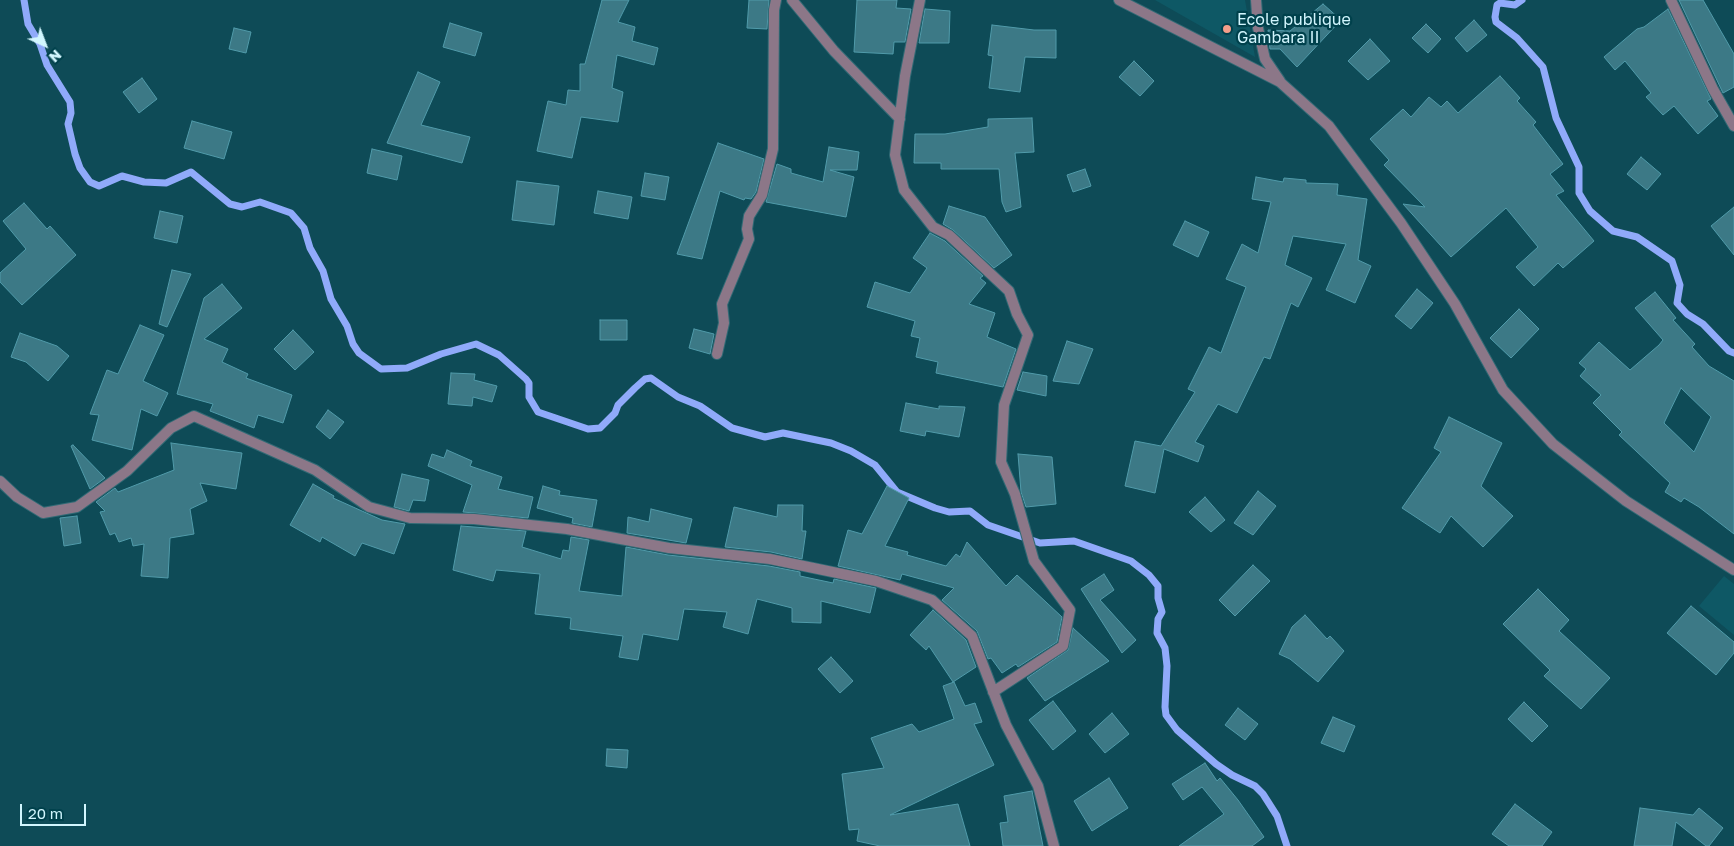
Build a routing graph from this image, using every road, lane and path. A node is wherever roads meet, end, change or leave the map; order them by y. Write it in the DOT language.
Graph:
graph roads {
  1 [pos="776,0"];
  2 [pos="792,0"];
  3 [pos="920,0"];
  4 [pos="1119,0"];
  5 [pos="1256,0"];
  6 [pos="1671,0"];
  7 [pos="1280,82"];
  8 [pos="900,118"];
  9 [pos="1734,126"];
  10 [pos="717,354"];
  11 [pos="0,481"];
  12 [pos="1734,570"];
  13 [pos="993,692"];
  14 [pos="1054,846"];
  1 -- 10 [label="street"];
  2 -- 8 [label="street"];
  3 -- 8 [label="street"];
  4 -- 7 [label="street"];
  5 -- 7 [label="street"];
  6 -- 9 [label="street"];
  7 -- 12 [label="street"];
  8 -- 13 [label="street"];
  11 -- 13 [label="street"];
  13 -- 14 [label="street"];
}
